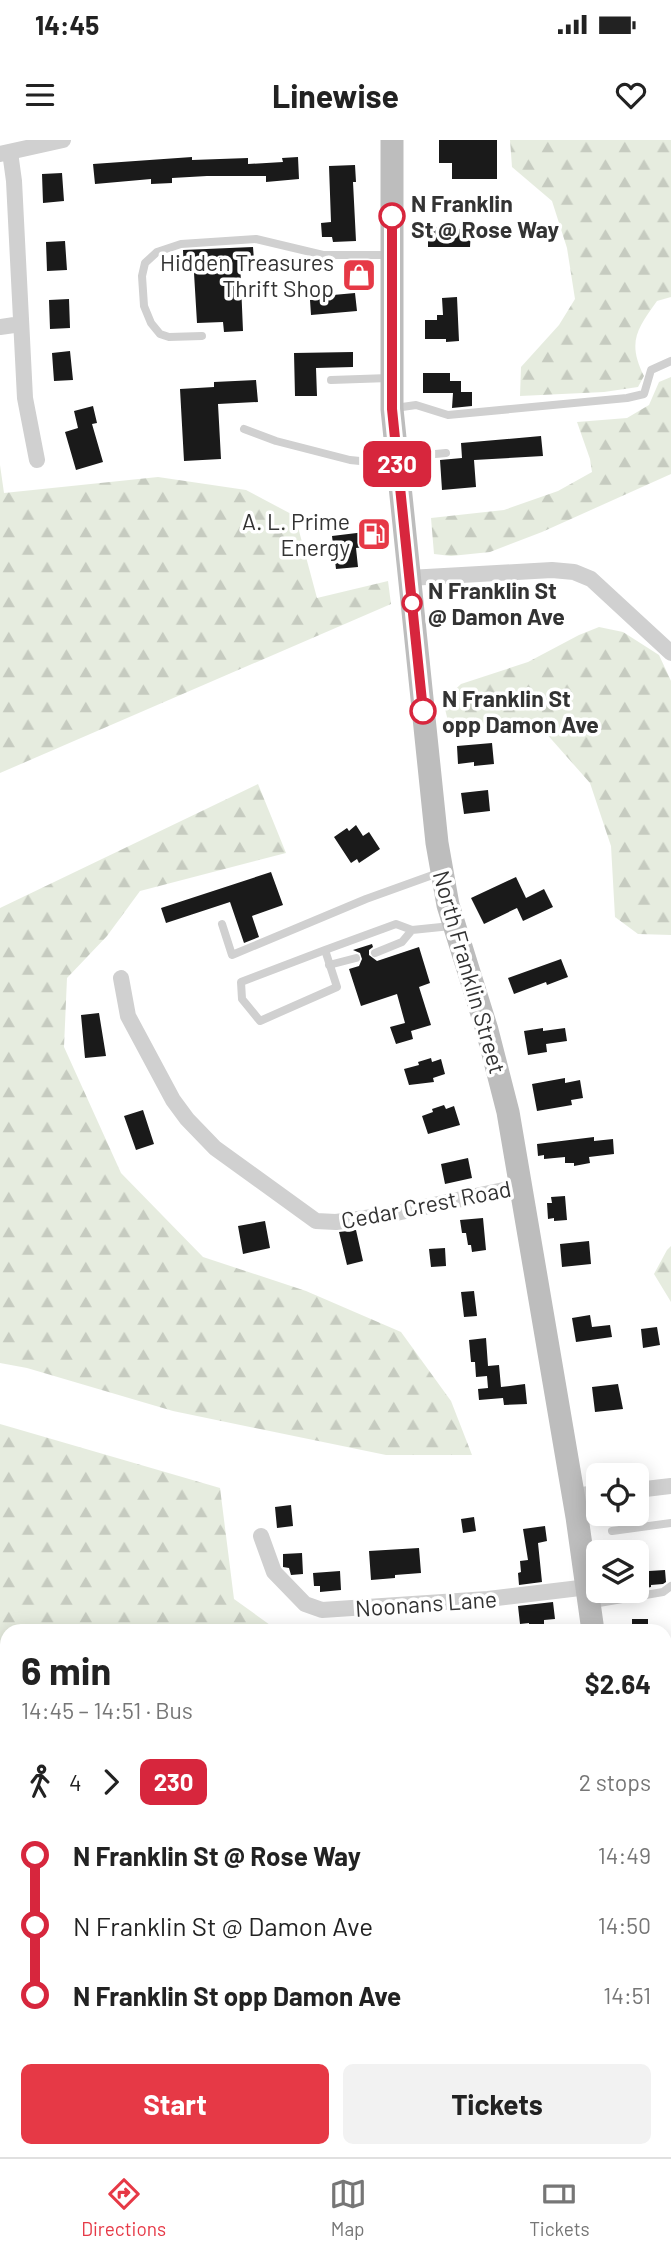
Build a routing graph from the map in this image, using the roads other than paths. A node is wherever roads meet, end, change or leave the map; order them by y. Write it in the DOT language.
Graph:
graph roads {
  1 [pos="63,140"];
  2 [pos="392,140"];
  3 [pos="5,153"];
  4 [pos="392,255"];
  5 [pos="21,324"];
  6 [pos="0,327"];
  7 [pos="202,336"];
  8 [pos="671,361"];
  9 [pos="391,378"];
  10 [pos="331,380"];
  11 [pos="392,409"];
  12 [pos="244,429"];
  13 [pos="446,453"];
  14 [pos="396,458"];
  15 [pos="37,460"];
  16 [pos="409,578"];
  17 [pos="671,653"];
  18 [pos="441,872"];
  19 [pos="222,924"];
  20 [pos="454,925"];
  21 [pos="412,930"];
  22 [pos="325,950"];
  23 [pos="375,953"];
  24 [pos="356,958"];
  25 [pos="329,965"];
  26 [pos="121,978"];
  27 [pos="522,1186"];
  28 [pos="671,1486"];
  29 [pos="649,1489"];
  30 [pos="586,1494"];
  31 [pos="573,1496"];
  32 [pos="671,1523"];
  33 [pos="612,1531"];
  34 [pos="261,1536"];
  35 [pos="586,1577"];
  36 [pos="671,1587"];
  37 [pos="649,1593"];
  38 [pos="586,1596"];
  39 [pos="590,1603"];
  40 [pos="592,1624"];
  1 -- 3 [label="street"];
  2 -- 4 [label="main road, North Franklin Street"];
  3 -- 5 [label="street"];
  4 -- 7 [label="lane"];
  4 -- 9 [label="main road, North Franklin Street"];
  5 -- 6 [label="street"];
  5 -- 15 [label="street"];
  8 -- 11 [label="lane"];
  9 -- 10 [label="lane"];
  9 -- 11 [label="main road, North Franklin Street"];
  11 -- 14 [label="main road, North Franklin Street"];
  12 -- 14 [label="lane"];
  13 -- 14 [label="lane"];
  14 -- 16 [label="main road, North Franklin Street"];
  16 -- 17 [label="street"];
  16 -- 18 [label="main road, North Franklin Street"];
  18 -- 19 [label="lane"];
  18 -- 20 [label="main road, North Franklin Street"];
  20 -- 21 [label="lane"];
  20 -- 27 [label="main road, North Franklin Street"];
  21 -- 22 [label="lane"];
  21 -- 23 [label="lane"];
  22 -- 25 [label="lane"];
  22 -- 25 [label="lane"];
  24 -- 25 [label="lane"];
  26 -- 27 [label="street, Cedar Crest Road"];
  27 -- 31 [label="main road, North Franklin Street"];
  28 -- 29 [label="street"];
  30 -- 31 [label="street"];
  31 -- 35 [label="main road, North Franklin Street"];
  32 -- 33 [label="lane"];
  34 -- 38 [label="street, Noonans Lane"];
  36 -- 37 [label="lane"];
  39 -- 40 [label="main road, North Franklin Street"];
}
